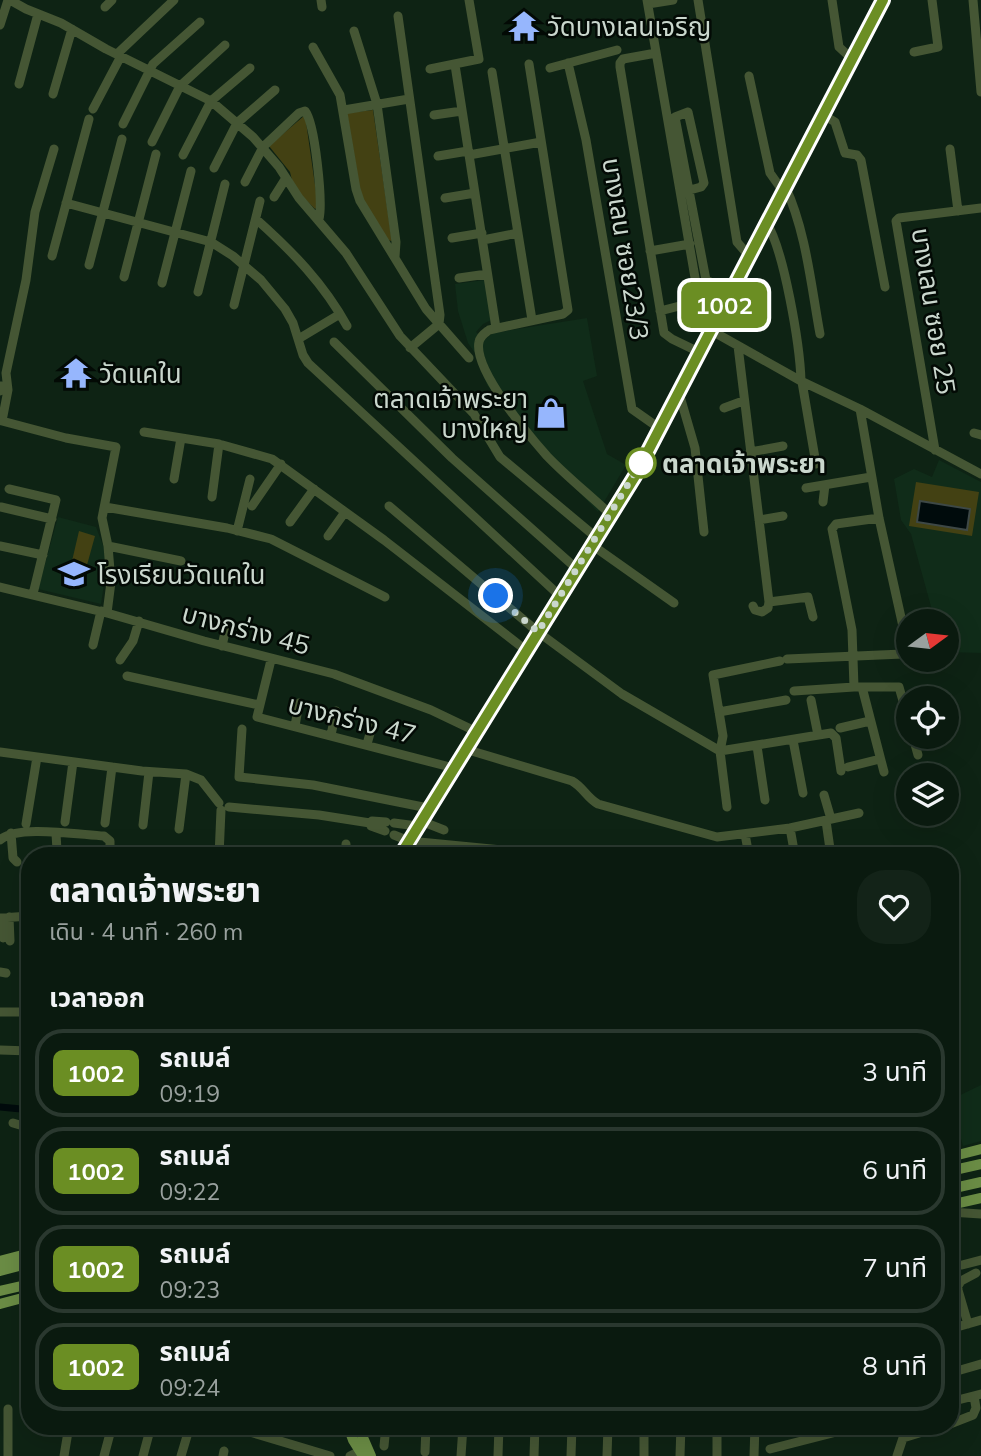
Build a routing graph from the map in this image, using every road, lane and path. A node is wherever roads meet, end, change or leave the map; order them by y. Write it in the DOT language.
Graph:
graph roads {
  1 [pos="9,0"];
  2 [pos="174,0"];
  3 [pos="469,0"];
  4 [pos="673,0"];
  5 [pos="698,0"];
  6 [pos="832,0"];
  7 [pos="883,0"];
  8 [pos="932,0"];
  9 [pos="973,0"];
  10 [pos="647,2"];
  11 [pos="38,14"];
  12 [pos="398,16"];
  13 [pos="200,22"];
  14 [pos="0,25"];
  15 [pos="72,29"];
  16 [pos="354,31"];
  17 [pos="225,45"];
  18 [pos="313,47"];
  19 [pos="617,50"];
  20 [pos="656,52"];
  21 [pos="914,52"];
  22 [pos="119,55"];
  23 [pos="851,58"];
  24 [pos="568,63"];
  25 [pos="528,64"];
  26 [pos="456,65"];
  27 [pos="250,68"];
  28 [pos="550,68"];
  29 [pos="430,69"];
  30 [pos="149,71"];
  31 [pos="492,72"];
  32 [pos="749,76"];
  33 [pos="19,84"];
  34 [pos="180,86"];
  35 [pos="275,90"];
  36 [pos="981,92"];
  37 [pos="53,94"];
  38 [pos="409,99"];
  39 [pos="211,101"];
  40 [pos="377,104"];
  41 [pos="344,110"];
  42 [pos="462,111"];
  43 [pos="822,114"];
  44 [pos="434,115"];
  45 [pos="237,123"];
  46 [pos="123,124"];
  47 [pos="122,139"];
  48 [pos="152,142"];
  49 [pos="541,142"];
  50 [pos="263,147"];
  51 [pos="505,148"];
  52 [pos="54,149"];
  53 [pos="950,149"];
  54 [pos="468,153"];
  55 [pos="156,154"];
  56 [pos="183,155"];
  57 [pos="438,156"];
  58 [pos="214,169"];
  59 [pos="191,171"];
  60 [pos="286,178"];
  61 [pos="245,182"];
  62 [pos="225,184"];
  63 [pos="783,188"];
  64 [pos="690,190"];
  65 [pos="475,193"];
  66 [pos="274,197"];
  67 [pos="445,198"];
  68 [pos="260,201"];
  69 [pos="66,203"];
  70 [pos="981,208"];
  71 [pos="958,211"];
  72 [pos="102,213"];
  73 [pos="256,219"];
  74 [pos="319,219"];
  75 [pos="766,222"];
  76 [pos="139,223"];
  77 [pos="174,232"];
  78 [pos="519,233"];
  79 [pos="482,236"];
  80 [pos="452,237"];
  81 [pos="211,242"];
  82 [pos="690,244"];
  83 [pos="650,251"];
  84 [pos="52,256"];
  85 [pos="749,256"];
  86 [pos="395,257"];
  87 [pos="244,264"];
  88 [pos="89,265"];
  89 [pos="487,274"];
  90 [pos="124,277"];
  91 [pos="459,278"];
  92 [pos="706,280"];
  93 [pos="162,283"];
  94 [pos="885,287"];
  95 [pos="731,291"];
  96 [pos="198,292"];
  97 [pos="701,303"];
  98 [pos="234,305"];
  99 [pos="660,311"];
  100 [pos="340,314"];
  101 [pos="718,318"];
  102 [pos="532,320"];
  103 [pos="439,324"];
  104 [pos="347,326"];
  105 [pos="496,328"];
  106 [pos="712,331"];
  107 [pos="820,334"];
  108 [pos="300,338"];
  109 [pos="334,342"];
  110 [pos="738,346"];
  111 [pos="410,348"];
  112 [pos="701,353"];
  113 [pos="469,358"];
  114 [pos="802,382"];
  115 [pos="679,393"];
  116 [pos="743,401"];
  117 [pos="724,408"];
  118 [pos="860,409"];
  119 [pos="1,420"];
  120 [pos="659,428"];
  121 [pos="144,432"];
  122 [pos="181,438"];
  123 [pos="219,444"];
  124 [pos="783,446"];
  125 [pos="935,450"];
  126 [pos="750,454"];
  127 [pos="737,461"];
  128 [pos="281,464"];
  129 [pos="816,464"];
  130 [pos="981,474"];
  131 [pos="871,477"];
  132 [pos="174,479"];
  133 [pos="250,479"];
  134 [pos="825,485"];
  135 [pos="806,488"];
  136 [pos="9,489"];
  137 [pos="314,489"];
  138 [pos="212,497"];
  139 [pos="823,502"];
  140 [pos="252,506"];
  141 [pos="390,506"];
  142 [pos="1,507"];
  143 [pos="105,507"];
  144 [pos="345,512"];
  145 [pos="611,515"];
  146 [pos="783,516"];
  147 [pos="879,518"];
  148 [pos="52,519"];
  149 [pos="759,520"];
  150 [pos="290,522"];
  151 [pos="237,531"];
  152 [pos="705,532"];
  153 [pos="328,537"];
  154 [pos="594,541"];
  155 [pos="0,545"];
  156 [pos="108,546"];
  157 [pos="43,555"];
  158 [pos="181,561"];
  159 [pos="577,569"];
  160 [pos="0,587"];
  161 [pos="33,594"];
  162 [pos="385,597"];
  163 [pos="561,597"];
  164 [pos="769,602"];
  165 [pos="674,603"];
  166 [pos="753,606"];
  167 [pos="899,609"];
  168 [pos="104,612"];
  169 [pos="813,617"];
  170 [pos="138,621"];
  171 [pos="226,623"];
  172 [pos="538,632"];
  173 [pos="93,645"];
  174 [pos="222,646"];
  175 [pos="527,651"];
  176 [pos="896,654"];
  177 [pos="853,655"];
  178 [pos="120,660"];
  179 [pos="271,660"];
  180 [pos="127,676"];
  181 [pos="858,687"];
  182 [pos="896,687"];
  183 [pos="794,691"];
  184 [pos="786,700"];
  185 [pos="811,700"];
  186 [pos="299,704"];
  187 [pos="259,705"];
  188 [pos="336,711"];
  189 [pos="719,712"];
  190 [pos="870,721"];
  191 [pos="373,723"];
  192 [pos="295,726"];
  193 [pos="242,729"];
  194 [pos="840,729"];
  195 [pos="475,731"];
  196 [pos="331,735"];
  197 [pos="818,735"];
  198 [pos="793,740"];
  199 [pos="367,744"];
  200 [pos="757,746"];
  201 [pos="465,749"];
  202 [pos="916,749"];
  203 [pos="720,751"];
  204 [pos="0,752"];
  205 [pos="918,755"];
  206 [pos="37,757"];
  207 [pos="880,759"];
  208 [pos="73,762"];
  209 [pos="112,767"];
  210 [pos="454,768"];
  211 [pos="149,772"];
  212 [pos="884,772"];
  213 [pos="186,775"];
  214 [pos="803,793"];
  215 [pos="824,794"];
  216 [pos="765,800"];
  217 [pos="223,807"];
  218 [pos="727,807"];
  219 [pos="428,808"];
  220 [pos="859,813"];
  221 [pos="828,820"];
  222 [pos="65,822"];
  223 [pos="105,823"];
  224 [pos="26,824"];
  225 [pos="419,824"];
  226 [pos="142,825"];
  227 [pos="390,828"];
  228 [pos="790,828"];
  229 [pos="179,829"];
  230 [pos="444,830"];
  231 [pos="12,833"];
  232 [pos="56,834"];
  233 [pos="745,834"];
  234 [pos="0,840"];
  235 [pos="409,841"];
  236 [pos="57,847"];
  237 [pos="110,847"];
  238 [pos="220,847"];
  239 [pos="405,847"];
  240 [pos="472,847"];
  241 [pos="747,847"];
  242 [pos="793,847"];
  243 [pos="830,847"];
  244 [pos="18,862"];
  245 [pos="4,918"];
  246 [pos="7,939"];
  247 [pos="0,1012"];
  248 [pos="21,1012"];
  249 [pos="0,1051"];
  250 [pos="21,1051"];
  251 [pos="13,1123"];
  252 [pos="21,1125"];
  253 [pos="981,1149"];
  254 [pos="959,1155"];
  255 [pos="981,1164"];
  256 [pos="959,1169"];
  257 [pos="981,1182"];
  258 [pos="959,1187"];
  259 [pos="981,1198"];
  260 [pos="959,1203"];
  261 [pos="959,1204"];
  262 [pos="981,1206"];
  263 [pos="959,1213"];
  264 [pos="981,1214"];
  265 [pos="21,1255"];
  266 [pos="981,1260"];
  267 [pos="0,1261"];
  268 [pos="21,1265"];
  269 [pos="962,1265"];
  270 [pos="0,1271"];
  271 [pos="976,1273"];
  272 [pos="959,1284"];
  273 [pos="21,1286"];
  274 [pos="0,1291"];
  275 [pos="21,1298"];
  276 [pos="959,1303"];
  277 [pos="0,1304"];
  278 [pos="981,1320"];
  279 [pos="968,1324"];
  280 [pos="959,1326"];
  281 [pos="981,1364"];
  282 [pos="959,1370"];
  283 [pos="977,1395"];
  284 [pos="959,1400"];
  285 [pos="8,1409"];
  286 [pos="959,1422"];
  287 [pos="68,1435"];
  288 [pos="110,1435"];
  289 [pos="149,1435"];
  290 [pos="262,1435"];
  291 [pos="351,1435"];
  292 [pos="359,1435"];
  293 [pos="366,1435"];
  294 [pos="385,1435"];
  295 [pos="426,1435"];
  296 [pos="462,1435"];
  297 [pos="499,1435"];
  298 [pos="535,1435"];
  299 [pos="572,1435"];
  300 [pos="608,1435"];
  301 [pos="644,1435"];
  302 [pos="681,1435"];
  303 [pos="717,1435"];
  304 [pos="755,1435"];
  305 [pos="826,1435"];
  306 [pos="913,1435"];
  307 [pos="187,1436"];
  308 [pos="265,1436"];
  309 [pos="384,1446"];
  310 [pos="769,1450"];
  311 [pos="425,1452"];
  312 [pos="365,1455"];
  313 [pos="8,1456"];
  314 [pos="64,1456"];
  315 [pos="104,1456"];
  316 [pos="143,1456"];
  317 [pos="181,1456"];
  318 [pos="330,1456"];
  319 [pos="461,1456"];
  320 [pos="498,1456"];
  321 [pos="534,1456"];
  322 [pos="571,1456"];
  323 [pos="607,1456"];
  324 [pos="643,1456"];
  325 [pos="680,1456"];
  326 [pos="717,1456"];
  327 [pos="754,1456"];
  328 [pos="897,1456"];
  1 -- 11 [label="street"];
  1 -- 14 [label="street"];
  2 -- 22 [label="street"];
  3 -- 26 [label="street"];
  4 -- 10 [label="street"];
  5 -- 85 [label="street"];
  6 -- 23 [label="street"];
  7 -- 23 [label="main road"];
  8 -- 21 [label="street"];
  9 -- 36 [label="street"];
  10 -- 20 [label="street"];
  11 -- 15 [label="street"];
  11 -- 33 [label="street"];
  12 -- 38 [label="street"];
  13 -- 30 [label="street"];
  15 -- 22 [label="street"];
  15 -- 37 [label="street"];
  16 -- 40 [label="street"];
  17 -- 34 [label="street"];
  18 -- 41 [label="street"];
  19 -- 24 [label="street"];
  20 -- 82 [label="street"];
  20 -- 83 [label="street"];
  22 -- 30 [label="street"];
  22 -- 69 [label="street"];
  23 -- 43 [label="main road"];
  24 -- 28 [label="street"];
  24 -- 120 [label="street, บางเลน ซอย23/3"];
  25 -- 49 [label="street"];
  26 -- 29 [label="street"];
  26 -- 42 [label="street"];
  27 -- 39 [label="street"];
  30 -- 34 [label="street"];
  30 -- 46 [label="street"];
  31 -- 51 [label="street"];
  32 -- 63 [label="street"];
  34 -- 39 [label="street"];
  34 -- 48 [label="street"];
  35 -- 45 [label="street"];
  38 -- 40 [label="street"];
  38 -- 103 [label="street"];
  39 -- 45 [label="street"];
  39 -- 56 [label="street"];
  40 -- 41 [label="street"];
  40 -- 86 [label="street"];
  41 -- 86 [label="street"];
  42 -- 44 [label="street"];
  42 -- 54 [label="street"];
  43 -- 63 [label="main road"];
  43 -- 94 [label="street"];
  45 -- 50 [label="street"];
  45 -- 58 [label="street"];
  47 -- 72 [label="street"];
  49 -- 51 [label="street"];
  49 -- 102 [label="street"];
  50 -- 60 [label="street"];
  50 -- 61 [label="street"];
  50 -- 74 [label="street"];
  51 -- 54 [label="street"];
  51 -- 78 [label="street"];
  52 -- 119 [label="street"];
  53 -- 71 [label="street"];
  54 -- 57 [label="street"];
  54 -- 65 [label="street"];
  55 -- 76 [label="street"];
  59 -- 77 [label="street"];
  60 -- 66 [label="street"];
  60 -- 74 [label="street"];
  62 -- 81 [label="street"];
  63 -- 75 [label="main road"];
  63 -- 107 [label="street"];
  64 -- 64 [label="street"];
  64 -- 92 [label="street"];
  65 -- 67 [label="street"];
  65 -- 79 [label="street"];
  68 -- 73 [label="street"];
  69 -- 72 [label="street"];
  69 -- 84 [label="street"];
  70 -- 71 [label="street, บางเลน ซอย 25"];
  71 -- 125 [label="street, บางเลน ซอย 25"];
  72 -- 76 [label="street"];
  72 -- 88 [label="street"];
  73 -- 87 [label="street"];
  73 -- 100 [label="street"];
  74 -- 111 [label="street"];
  75 -- 85 [label="main road"];
  75 -- 114 [label="street"];
  76 -- 77 [label="street"];
  76 -- 90 [label="street"];
  77 -- 81 [label="street"];
  77 -- 93 [label="street"];
  78 -- 79 [label="street"];
  78 -- 102 [label="street"];
  79 -- 80 [label="street"];
  79 -- 89 [label="street"];
  81 -- 87 [label="street"];
  81 -- 96 [label="street"];
  82 -- 83 [label="street"];
  82 -- 97 [label="street"];
  83 -- 99 [label="street"];
  85 -- 95 [label="main road"];
  86 -- 103 [label="street"];
  87 -- 98 [label="street"];
  87 -- 108 [label="street"];
  89 -- 91 [label="street"];
  89 -- 105 [label="street"];
  92 -- 95 [label="street"];
  92 -- 97 [label="street"];
  95 -- 101 [label="main road"];
  97 -- 99 [label="street"];
  97 -- 101 [label="street"];
  99 -- 112 [label="street"];
  100 -- 104 [label="street"];
  100 -- 108 [label="street"];
  101 -- 106 [label="main road"];
  102 -- 105 [label="street"];
  103 -- 111 [label="street"];
  103 -- 113 [label="street"];
  105 -- 145 [label="street"];
  106 -- 110 [label="street"];
  106 -- 112 [label="main road"];
  108 -- 163 [label="street"];
  109 -- 159 [label="street"];
  110 -- 114 [label="street"];
  110 -- 116 [label="street"];
  111 -- 154 [label="street"];
  112 -- 115 [label="main road"];
  114 -- 118 [label="street"];
  114 -- 129 [label="street"];
  115 -- 120 [label="main road"];
  115 -- 152 [label="street"];
  116 -- 117 [label="street"];
  116 -- 126 [label="street"];
  118 -- 125 [label="street"];
  118 -- 131 [label="street"];
  119 -- 143 [label="street"];
  120 -- 145 [label="main road"];
  121 -- 122 [label="street"];
  122 -- 123 [label="street"];
  122 -- 132 [label="street"];
  123 -- 128 [label="street"];
  123 -- 138 [label="street"];
  124 -- 126 [label="street"];
  125 -- 130 [label="street"];
  126 -- 127 [label="street"];
  126 -- 149 [label="street"];
  128 -- 137 [label="street"];
  128 -- 140 [label="street"];
  131 -- 134 [label="street"];
  131 -- 147 [label="street"];
  133 -- 151 [label="street"];
  134 -- 135 [label="street"];
  134 -- 139 [label="street"];
  136 -- 148 [label="street"];
  137 -- 144 [label="street"];
  137 -- 150 [label="street"];
  141 -- 172 [label="street"];
  142 -- 148 [label="street"];
  143 -- 151 [label="street"];
  143 -- 156 [label="street"];
  144 -- 153 [label="street"];
  144 -- 175 [label="street"];
  145 -- 154 [label="main road"];
  146 -- 149 [label="street"];
  147 -- 167 [label="street"];
  147 -- 177 [label="street"];
  148 -- 157 [label="street"];
  149 -- 164 [label="street"];
  151 -- 162 [label="street"];
  154 -- 159 [label="main road"];
  154 -- 165 [label="street"];
  155 -- 157 [label="street"];
  156 -- 158 [label="street"];
  156 -- 168 [label="street"];
  157 -- 161 [label="street"];
  159 -- 163 [label="main road"];
  160 -- 161 [label="street, บางกร่าง 45"];
  161 -- 168 [label="street, บางกร่าง 45"];
  163 -- 172 [label="main road"];
  164 -- 166 [label="street"];
  164 -- 169 [label="street"];
  168 -- 170 [label="street, บางกร่าง 45"];
  168 -- 173 [label="street"];
  170 -- 174 [label="street, บางกร่าง 45"];
  170 -- 178 [label="street"];
  171 -- 174 [label="street"];
  172 -- 175 [label="main road"];
  172 -- 203 [label="street"];
  174 -- 179 [label="street, บางกร่าง 45"];
  175 -- 195 [label="main road"];
  176 -- 177 [label="street"];
  177 -- 181 [label="street"];
  177 -- 189 [label="street"];
  179 -- 187 [label="street, บางกร่าง 47"];
  179 -- 195 [label="street, บางกร่าง 45"];
  180 -- 187 [label="street"];
  181 -- 182 [label="street"];
  181 -- 183 [label="street"];
  181 -- 190 [label="street"];
  184 -- 189 [label="street"];
  185 -- 197 [label="street"];
  186 -- 192 [label="street"];
  187 -- 192 [label="street, บางกร่าง 47"];
  188 -- 196 [label="street"];
  189 -- 203 [label="street"];
  190 -- 194 [label="street"];
  190 -- 207 [label="street"];
  191 -- 199 [label="street"];
  192 -- 196 [label="street, บางกร่าง 47"];
  193 -- 219 [label="street"];
  195 -- 201 [label="main road"];
  196 -- 199 [label="street, บางกร่าง 47"];
  197 -- 198 [label="street"];
  197 -- 207 [label="street"];
  198 -- 200 [label="street"];
  198 -- 214 [label="street"];
  199 -- 210 [label="street, บางกร่าง 47"];
  200 -- 203 [label="street"];
  200 -- 216 [label="street"];
  201 -- 210 [label="main road"];
  201 -- 233 [label="street"];
  202 -- 205 [label="street"];
  203 -- 218 [label="street"];
  204 -- 206 [label="street"];
  206 -- 208 [label="street"];
  206 -- 224 [label="street"];
  207 -- 212 [label="street"];
  208 -- 209 [label="street"];
  208 -- 222 [label="street"];
  209 -- 211 [label="street"];
  209 -- 223 [label="street"];
  210 -- 219 [label="main road"];
  211 -- 213 [label="street"];
  211 -- 226 [label="street"];
  213 -- 217 [label="street"];
  213 -- 229 [label="street"];
  215 -- 221 [label="street"];
  217 -- 227 [label="street"];
  217 -- 238 [label="street"];
  219 -- 225 [label="main road"];
  220 -- 221 [label="street"];
  221 -- 228 [label="street"];
  221 -- 243 [label="street"];
  225 -- 227 [label="street"];
  225 -- 230 [label="street"];
  225 -- 235 [label="main road"];
  227 -- 235 [label="street"];
  228 -- 233 [label="street"];
  228 -- 242 [label="street"];
  231 -- 232 [label="street"];
  231 -- 234 [label="street"];
  231 -- 244 [label="street"];
  232 -- 236 [label="street"];
  232 -- 237 [label="street"];
  233 -- 241 [label="street"];
  235 -- 239 [label="main road"];
  235 -- 240 [label="street"];
  245 -- 246 [label="street"];
  247 -- 248 [label="street"];
  249 -- 250 [label="street"];
  251 -- 252 [label="street"];
  253 -- 254 [label="main road"];
  255 -- 256 [label="main road"];
  257 -- 258 [label="main road"];
  259 -- 260 [label="main road"];
  261 -- 262 [label="main road"];
  263 -- 264 [label="street"];
  265 -- 267 [label="main road"];
  266 -- 269 [label="street"];
  268 -- 270 [label="main road"];
  271 -- 272 [label="street"];
  273 -- 274 [label="main road"];
  275 -- 277 [label="main road"];
  276 -- 279 [label="street"];
  278 -- 279 [label="street"];
  279 -- 280 [label="street"];
  281 -- 282 [label="street"];
  283 -- 284 [label="street"];
  283 -- 286 [label="street"];
  285 -- 313 [label="street"];
  287 -- 314 [label="street"];
  288 -- 315 [label="street"];
  289 -- 316 [label="street"];
  290 -- 308 [label="street"];
  291 -- 312 [label="main road"];
  292 -- 312 [label="main road"];
  293 -- 312 [label="main road"];
  294 -- 309 [label="street"];
  295 -- 311 [label="street"];
  296 -- 319 [label="street"];
  297 -- 320 [label="street"];
  298 -- 321 [label="street"];
  299 -- 322 [label="street"];
  300 -- 323 [label="street"];
  301 -- 324 [label="street"];
  302 -- 325 [label="street"];
  303 -- 326 [label="street"];
  304 -- 327 [label="street"];
  305 -- 310 [label="street"];
  306 -- 328 [label="street"];
  307 -- 317 [label="street"];
  308 -- 318 [label="street"];
}
